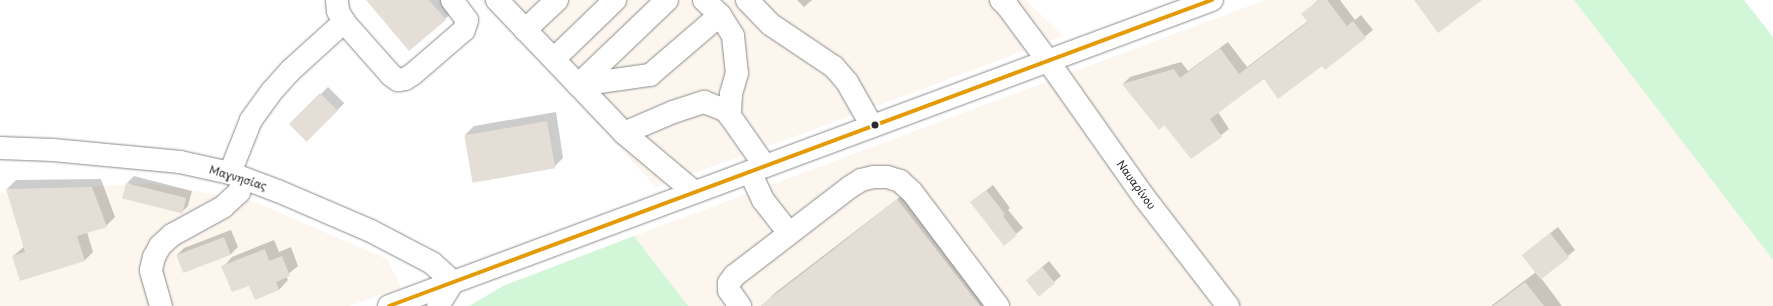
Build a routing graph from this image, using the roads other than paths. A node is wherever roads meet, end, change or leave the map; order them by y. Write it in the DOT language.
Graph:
graph roads {
  1 [pos="337,0"];
  2 [pos="452,0"];
  3 [pos="498,0"];
  4 [pos="557,0"];
  5 [pos="615,0"];
  6 [pos="667,0"];
  7 [pos="704,0"];
  8 [pos="747,0"];
  9 [pos="1001,0"];
  10 [pos="1212,0"];
  11 [pos="720,15"];
  12 [pos="344,22"];
  13 [pos="526,30"];
  14 [pos="554,59"];
  15 [pos="1048,61"];
  16 [pos="578,85"];
  17 [pos="730,116"];
  18 [pos="872,126"];
  19 [pos="624,133"];
  20 [pos="0,148"];
  21 [pos="758,169"];
  22 [pos="237,176"];
  23 [pos="694,192"];
  24 [pos="789,233"];
  25 [pos="453,282"];
  26 [pos="161,306"];
  27 [pos="388,306"];
  28 [pos="438,306"];
  29 [pos="740,306"];
  30 [pos="998,306"];
  31 [pos="1228,306"];
  1 -- 12 [label="street"];
  2 -- 12 [label="street"];
  3 -- 13 [label="street"];
  4 -- 13 [label="street"];
  5 -- 14 [label="street"];
  6 -- 16 [label="street"];
  7 -- 11 [label="street"];
  8 -- 18 [label="street"];
  9 -- 15 [label="street, Ναυαρίνου"];
  10 -- 15 [label="street"];
  11 -- 16 [label="street"];
  11 -- 17 [label="street"];
  12 -- 22 [label="street"];
  13 -- 14 [label="street"];
  14 -- 16 [label="street"];
  15 -- 18 [label="street"];
  15 -- 31 [label="street, Ναυαρίνου"];
  16 -- 19 [label="street"];
  17 -- 19 [label="street"];
  17 -- 21 [label="street"];
  18 -- 21 [label="street"];
  19 -- 23 [label="street"];
  20 -- 22 [label="street, Μαγνησίας"];
  21 -- 23 [label="street"];
  21 -- 24 [label="street"];
  22 -- 25 [label="street, Μαγνησίας"];
  22 -- 26 [label="street"];
  23 -- 25 [label="street"];
  24 -- 29 [label="street"];
  24 -- 30 [label="street"];
  25 -- 27 [label="street"];
  25 -- 28 [label="street"];
}
